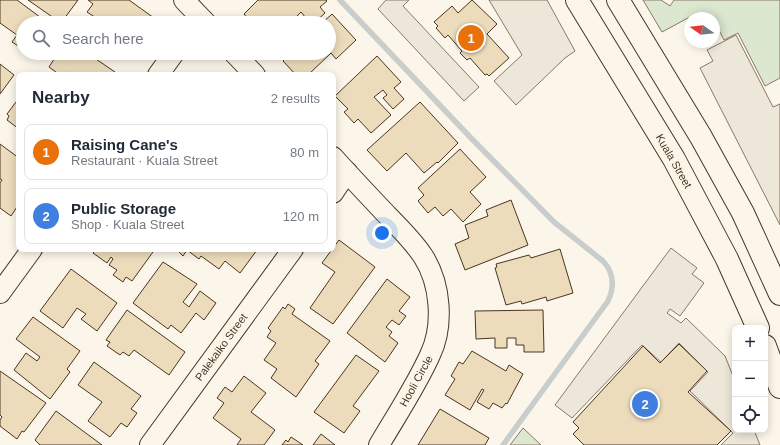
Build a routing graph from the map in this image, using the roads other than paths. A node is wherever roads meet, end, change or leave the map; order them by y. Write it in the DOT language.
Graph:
graph roads {
  1 [pos="184,0"];
  2 [pos="577,0"];
  3 [pos="618,0"];
  4 [pos="196,16"];
  5 [pos="169,60"];
  6 [pos="241,60"];
  7 [pos="160,72"];
  8 [pos="252,72"];
  9 [pos="336,160"];
  10 [pos="347,172"];
  11 [pos="336,188"];
  12 [pos="30,252"];
  13 [pos="291,252"];
  14 [pos="0,292"];
  15 [pos="780,294"];
  16 [pos="757,325"];
  17 [pos="772,352"];
  18 [pos="780,387"];
  19 [pos="150,445"];
  20 [pos="379,445"];
  1 -- 4 [label="street"];
  2 -- 16 [label="main road, Kuala Street"];
  3 -- 15 [label="main road"];
  5 -- 7 [label="street"];
  6 -- 8 [label="street"];
  9 -- 10 [label="street, Hooli Circle"];
  10 -- 11 [label="street"];
  10 -- 20 [label="street, Hooli Circle"];
  12 -- 14 [label="street"];
  13 -- 19 [label="street, Palekaiko Street"];
  17 -- 18 [label="main road"];
}
